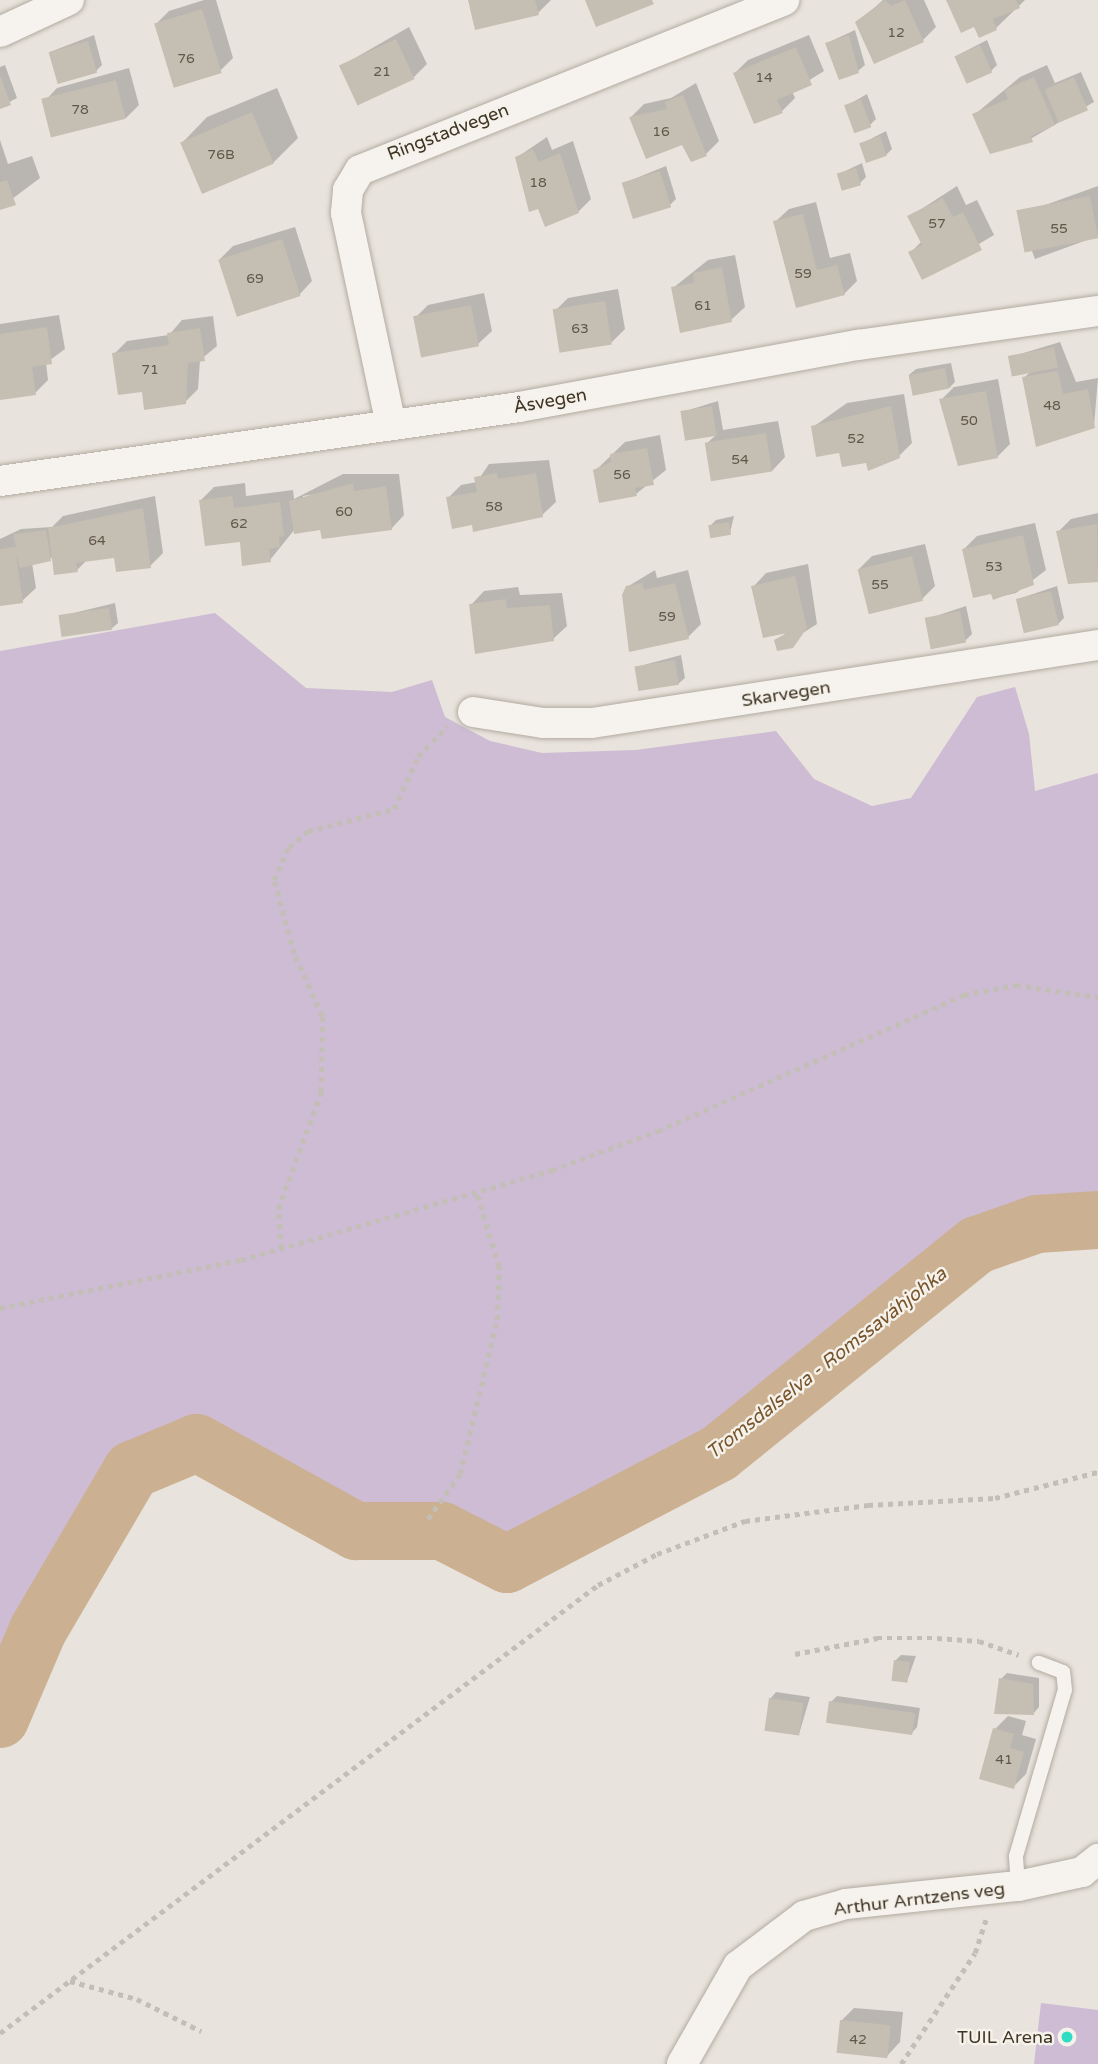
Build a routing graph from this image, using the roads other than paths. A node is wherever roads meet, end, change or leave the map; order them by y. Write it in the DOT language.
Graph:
graph roads {
  1 [pos="69,0"];
  2 [pos="784,0"];
  3 [pos="0,32"];
  4 [pos="1098,311"];
  5 [pos="391,425"];
  6 [pos="0,481"];
  7 [pos="1098,645"];
  8 [pos="473,712"];
  9 [pos="1040,1663"];
  10 [pos="1098,1859"];
  11 [pos="1018,1886"];
  12 [pos="682,2064"];
  1 -- 3 [label="street"];
  2 -- 5 [label="street, Ringstadvegen"];
  4 -- 5 [label="street, Åsvegen"];
  5 -- 6 [label="street, Åsvegen"];
  7 -- 8 [label="street, Skarvegen"];
  9 -- 11 [label="lane"];
  10 -- 11 [label="street, Arthur Arntzens veg"];
  11 -- 12 [label="street, Arthur Arntzens veg"];
}
